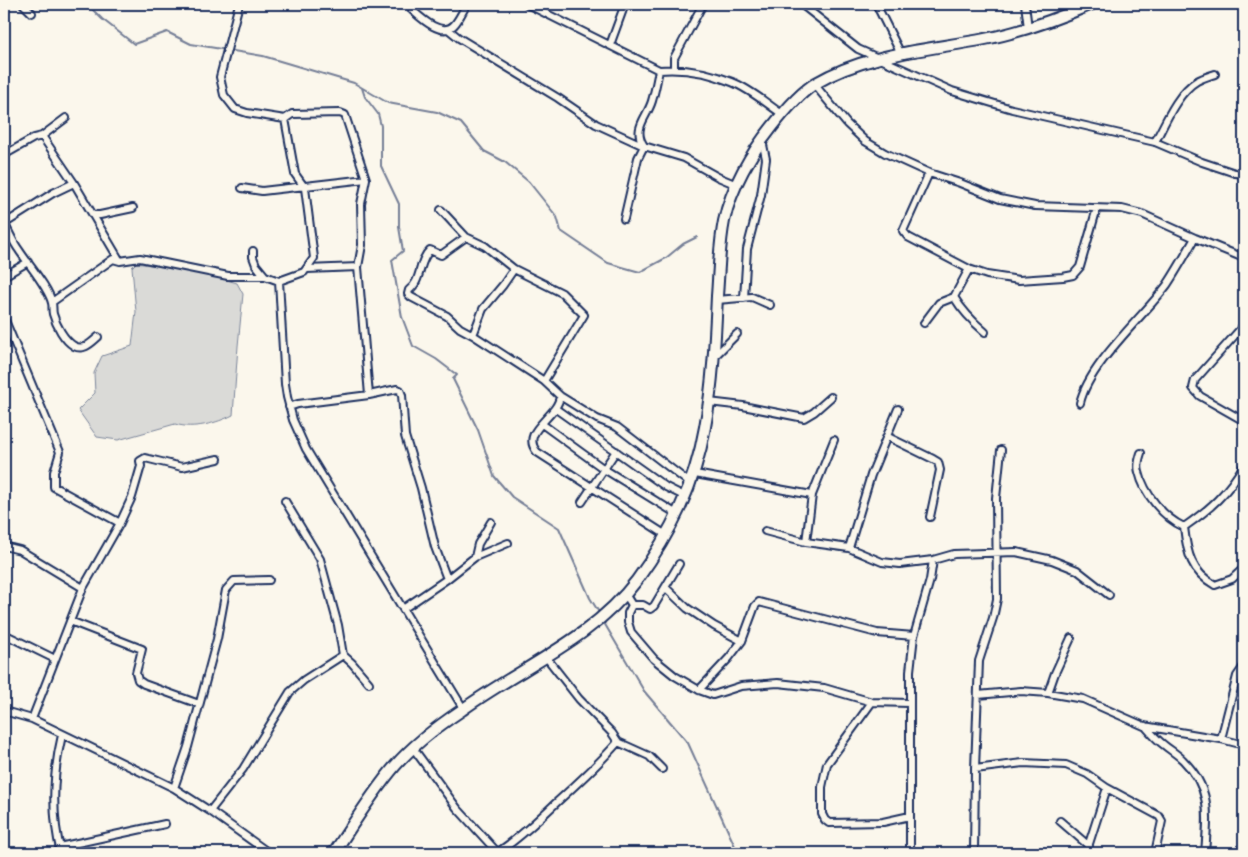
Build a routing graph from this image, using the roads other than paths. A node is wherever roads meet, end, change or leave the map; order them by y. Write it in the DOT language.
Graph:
graph roads {
  1 [pos="23,4"];
  2 [pos="238,4"];
  3 [pos="467,4"];
  4 [pos="527,4"];
  5 [pos="625,4"];
  6 [pos="703,4"];
  7 [pos="801,4"];
  8 [pos="876,4"];
  9 [pos="1025,4"];
  10 [pos="1092,4"];
  11 [pos="412,10"];
  12 [pos="32,13"];
  13 [pos="1028,28"];
  14 [pos="448,29"];
  15 [pos="610,45"];
  16 [pos="901,54"];
  17 [pos="878,58"];
  18 [pos="674,69"];
  19 [pos="660,70"];
  20 [pos="1215,74"];
  21 [pos="814,84"];
  22 [pos="782,114"];
  23 [pos="66,118"];
  24 [pos="285,119"];
  25 [pos="42,136"];
  26 [pos="762,140"];
  27 [pos="1155,142"];
  28 [pos="644,146"];
  29 [pos="4,155"];
  30 [pos="929,173"];
  31 [pos="1244,174"];
  32 [pos="366,179"];
  33 [pos="74,183"];
  34 [pos="304,185"];
  35 [pos="737,185"];
  36 [pos="242,188"];
  37 [pos="133,208"];
  38 [pos="1097,208"];
  39 [pos="441,210"];
  40 [pos="93,216"];
  41 [pos="624,219"];
  42 [pos="4,224"];
  43 [pos="466,237"];
  44 [pos="1195,238"];
  45 [pos="253,251"];
  46 [pos="1244,258"];
  47 [pos="120,261"];
  48 [pos="28,262"];
  49 [pos="358,267"];
  50 [pos="307,269"];
  51 [pos="514,269"];
  52 [pos="969,269"];
  53 [pos="4,276"];
  54 [pos="265,276"];
  55 [pos="279,281"];
  56 [pos="954,296"];
  57 [pos="744,298"];
  58 [pos="717,300"];
  59 [pos="52,302"];
  60 [pos="770,305"];
  61 [pos="4,318"];
  62 [pos="924,323"];
  63 [pos="1244,325"];
  64 [pos="985,332"];
  65 [pos="473,334"];
  66 [pos="737,334"];
  67 [pos="98,338"];
  68 [pos="712,359"];
  69 [pos="544,381"];
  70 [pos="368,395"];
  71 [pos="560,396"];
  72 [pos="832,397"];
  73 [pos="709,402"];
  74 [pos="1080,403"];
  75 [pos="289,407"];
  76 [pos="556,409"];
  77 [pos="898,409"];
  78 [pos="1244,421"];
  79 [pos="542,424"];
  80 [pos="888,437"];
  81 [pos="834,440"];
  82 [pos="1001,450"];
  83 [pos="616,451"];
  84 [pos="1141,453"];
  85 [pos="218,460"];
  86 [pos="1244,465"];
  87 [pos="604,469"];
  88 [pos="693,479"];
  89 [pos="593,487"];
  90 [pos="812,494"];
  91 [pos="686,497"];
  92 [pos="285,501"];
  93 [pos="582,502"];
  94 [pos="678,514"];
  95 [pos="930,517"];
  96 [pos="491,522"];
  97 [pos="120,523"];
  98 [pos="1184,527"];
  99 [pos="766,531"];
  100 [pos="666,535"];
  101 [pos="806,542"];
  102 [pos="508,543"];
  103 [pos="4,546"];
  104 [pos="849,548"];
  105 [pos="998,554"];
  106 [pos="475,557"];
  107 [pos="933,560"];
  108 [pos="679,564"];
  109 [pos="1244,568"];
  110 [pos="447,579"];
  111 [pos="269,580"];
  112 [pos="83,588"];
  113 [pos="666,588"];
  114 [pos="624,594"];
  115 [pos="1109,595"];
  116 [pos="632,604"];
  117 [pos="403,609"];
  118 [pos="70,621"];
  119 [pos="4,634"];
  120 [pos="914,636"];
  121 [pos="1071,638"];
  122 [pos="742,640"];
  123 [pos="343,655"];
  124 [pos="546,657"];
  125 [pos="55,659"];
  126 [pos="1244,666"];
  127 [pos="370,683"];
  128 [pos="699,690"];
  129 [pos="1048,693"];
  130 [pos="978,695"];
  131 [pos="872,702"];
  132 [pos="909,703"];
  133 [pos="199,704"];
  134 [pos="463,708"];
  135 [pos="4,711"];
  136 [pos="32,719"];
  137 [pos="1144,726"];
  138 [pos="62,734"];
  139 [pos="1222,740"];
  140 [pos="618,742"];
  141 [pos="1244,745"];
  142 [pos="412,748"];
  143 [pos="662,769"];
  144 [pos="975,769"];
  145 [pos="174,788"];
  146 [pos="1107,788"];
  147 [pos="210,811"];
  148 [pos="910,816"];
  149 [pos="1060,822"];
  150 [pos="165,824"];
  151 [pos="1089,846"];
  152 [pos="60,850"];
  153 [pos="269,853"];
  154 [pos="334,853"];
  155 [pos="498,853"];
  156 [pos="910,853"];
  157 [pos="975,853"];
  158 [pos="1086,853"];
  159 [pos="1155,853"];
  160 [pos="1205,853"];
  1 -- 12 [label="street"];
  2 -- 24 [label="street"];
  3 -- 14 [label="street"];
  4 -- 15 [label="street"];
  5 -- 15 [label="street"];
  6 -- 18 [label="street"];
  7 -- 17 [label="street"];
  8 -- 16 [label="street"];
  9 -- 13 [label="street"];
  10 -- 13 [label="main road"];
  11 -- 14 [label="street"];
  13 -- 16 [label="main road"];
  14 -- 28 [label="street"];
  15 -- 19 [label="street"];
  16 -- 17 [label="main road"];
  17 -- 21 [label="main road"];
  17 -- 27 [label="street"];
  18 -- 19 [label="street"];
  18 -- 22 [label="street"];
  19 -- 28 [label="street"];
  20 -- 27 [label="street"];
  21 -- 22 [label="main road"];
  21 -- 30 [label="street"];
  22 -- 26 [label="main road"];
  23 -- 25 [label="street"];
  24 -- 32 [label="street"];
  24 -- 34 [label="street"];
  25 -- 29 [label="street"];
  25 -- 33 [label="street"];
  26 -- 35 [label="main road"];
  26 -- 57 [label="street"];
  27 -- 31 [label="street"];
  28 -- 35 [label="street"];
  28 -- 41 [label="street"];
  30 -- 38 [label="street"];
  30 -- 52 [label="street"];
  32 -- 34 [label="street"];
  32 -- 49 [label="street"];
  33 -- 40 [label="street"];
  33 -- 42 [label="street"];
  34 -- 36 [label="street"];
  34 -- 50 [label="street"];
  35 -- 58 [label="main road"];
  37 -- 40 [label="street"];
  38 -- 44 [label="street"];
  38 -- 52 [label="street"];
  39 -- 43 [label="street"];
  40 -- 47 [label="street"];
  42 -- 48 [label="street"];
  43 -- 51 [label="street"];
  43 -- 65 [label="street"];
  44 -- 46 [label="street"];
  44 -- 74 [label="street"];
  45 -- 54 [label="street"];
  47 -- 54 [label="street"];
  47 -- 59 [label="street"];
  48 -- 53 [label="street"];
  48 -- 59 [label="street"];
  49 -- 50 [label="street"];
  49 -- 70 [label="street"];
  50 -- 55 [label="street"];
  51 -- 65 [label="street"];
  51 -- 69 [label="street"];
  52 -- 56 [label="street"];
  54 -- 55 [label="street"];
  55 -- 75 [label="street"];
  56 -- 62 [label="street"];
  56 -- 64 [label="street"];
  57 -- 58 [label="street"];
  57 -- 60 [label="street"];
  58 -- 68 [label="main road"];
  59 -- 67 [label="street"];
  61 -- 97 [label="street"];
  63 -- 78 [label="street"];
  65 -- 69 [label="street"];
  66 -- 68 [label="street"];
  68 -- 73 [label="main road"];
  69 -- 71 [label="street"];
  70 -- 75 [label="street"];
  70 -- 110 [label="street"];
  71 -- 76 [label="street"];
  71 -- 88 [label="street"];
  72 -- 73 [label="street"];
  73 -- 88 [label="main road"];
  75 -- 117 [label="street"];
  76 -- 79 [label="street"];
  76 -- 83 [label="street"];
  77 -- 80 [label="street"];
  79 -- 87 [label="street"];
  79 -- 89 [label="street"];
  80 -- 95 [label="street"];
  80 -- 104 [label="street"];
  81 -- 90 [label="street"];
  82 -- 105 [label="street"];
  83 -- 87 [label="street"];
  83 -- 91 [label="street"];
  84 -- 98 [label="street"];
  85 -- 97 [label="street"];
  86 -- 98 [label="street"];
  87 -- 89 [label="street"];
  87 -- 94 [label="street"];
  88 -- 90 [label="street"];
  88 -- 91 [label="main road"];
  89 -- 93 [label="street"];
  89 -- 100 [label="street"];
  90 -- 101 [label="street"];
  91 -- 94 [label="main road"];
  92 -- 123 [label="street"];
  94 -- 100 [label="main road"];
  96 -- 106 [label="street"];
  97 -- 112 [label="street"];
  98 -- 109 [label="street"];
  99 -- 101 [label="street"];
  100 -- 114 [label="main road"];
  101 -- 104 [label="street"];
  102 -- 106 [label="street"];
  103 -- 112 [label="street"];
  104 -- 107 [label="street"];
  105 -- 107 [label="street"];
  105 -- 115 [label="street"];
  105 -- 130 [label="street"];
  106 -- 110 [label="street"];
  107 -- 120 [label="street"];
  108 -- 113 [label="street"];
  110 -- 117 [label="street"];
  111 -- 133 [label="street"];
  112 -- 118 [label="street"];
  113 -- 116 [label="street"];
  113 -- 122 [label="street"];
  114 -- 116 [label="street"];
  114 -- 124 [label="main road"];
  116 -- 128 [label="street"];
  117 -- 134 [label="street"];
  118 -- 125 [label="street"];
  118 -- 133 [label="street"];
  119 -- 125 [label="street"];
  120 -- 122 [label="street"];
  120 -- 132 [label="street"];
  121 -- 129 [label="street"];
  122 -- 128 [label="street"];
  123 -- 127 [label="street"];
  123 -- 147 [label="street"];
  124 -- 134 [label="main road"];
  124 -- 140 [label="street"];
  125 -- 136 [label="street"];
  126 -- 139 [label="street"];
  128 -- 131 [label="street"];
  129 -- 130 [label="street"];
  129 -- 137 [label="street"];
  130 -- 144 [label="street"];
  131 -- 132 [label="street"];
  131 -- 148 [label="street"];
  132 -- 148 [label="street"];
  133 -- 145 [label="street"];
  134 -- 142 [label="main road"];
  135 -- 136 [label="street"];
  136 -- 138 [label="street"];
  137 -- 139 [label="street"];
  137 -- 160 [label="street"];
  138 -- 145 [label="street"];
  138 -- 152 [label="street"];
  139 -- 141 [label="street"];
  140 -- 143 [label="street"];
  140 -- 155 [label="street"];
  142 -- 154 [label="main road"];
  142 -- 155 [label="street"];
  144 -- 146 [label="street"];
  144 -- 157 [label="street"];
  145 -- 147 [label="street"];
  146 -- 151 [label="street"];
  146 -- 159 [label="street"];
  147 -- 153 [label="street"];
  148 -- 156 [label="street"];
  149 -- 151 [label="street"];
  150 -- 152 [label="street"];
  151 -- 158 [label="street"];
}
